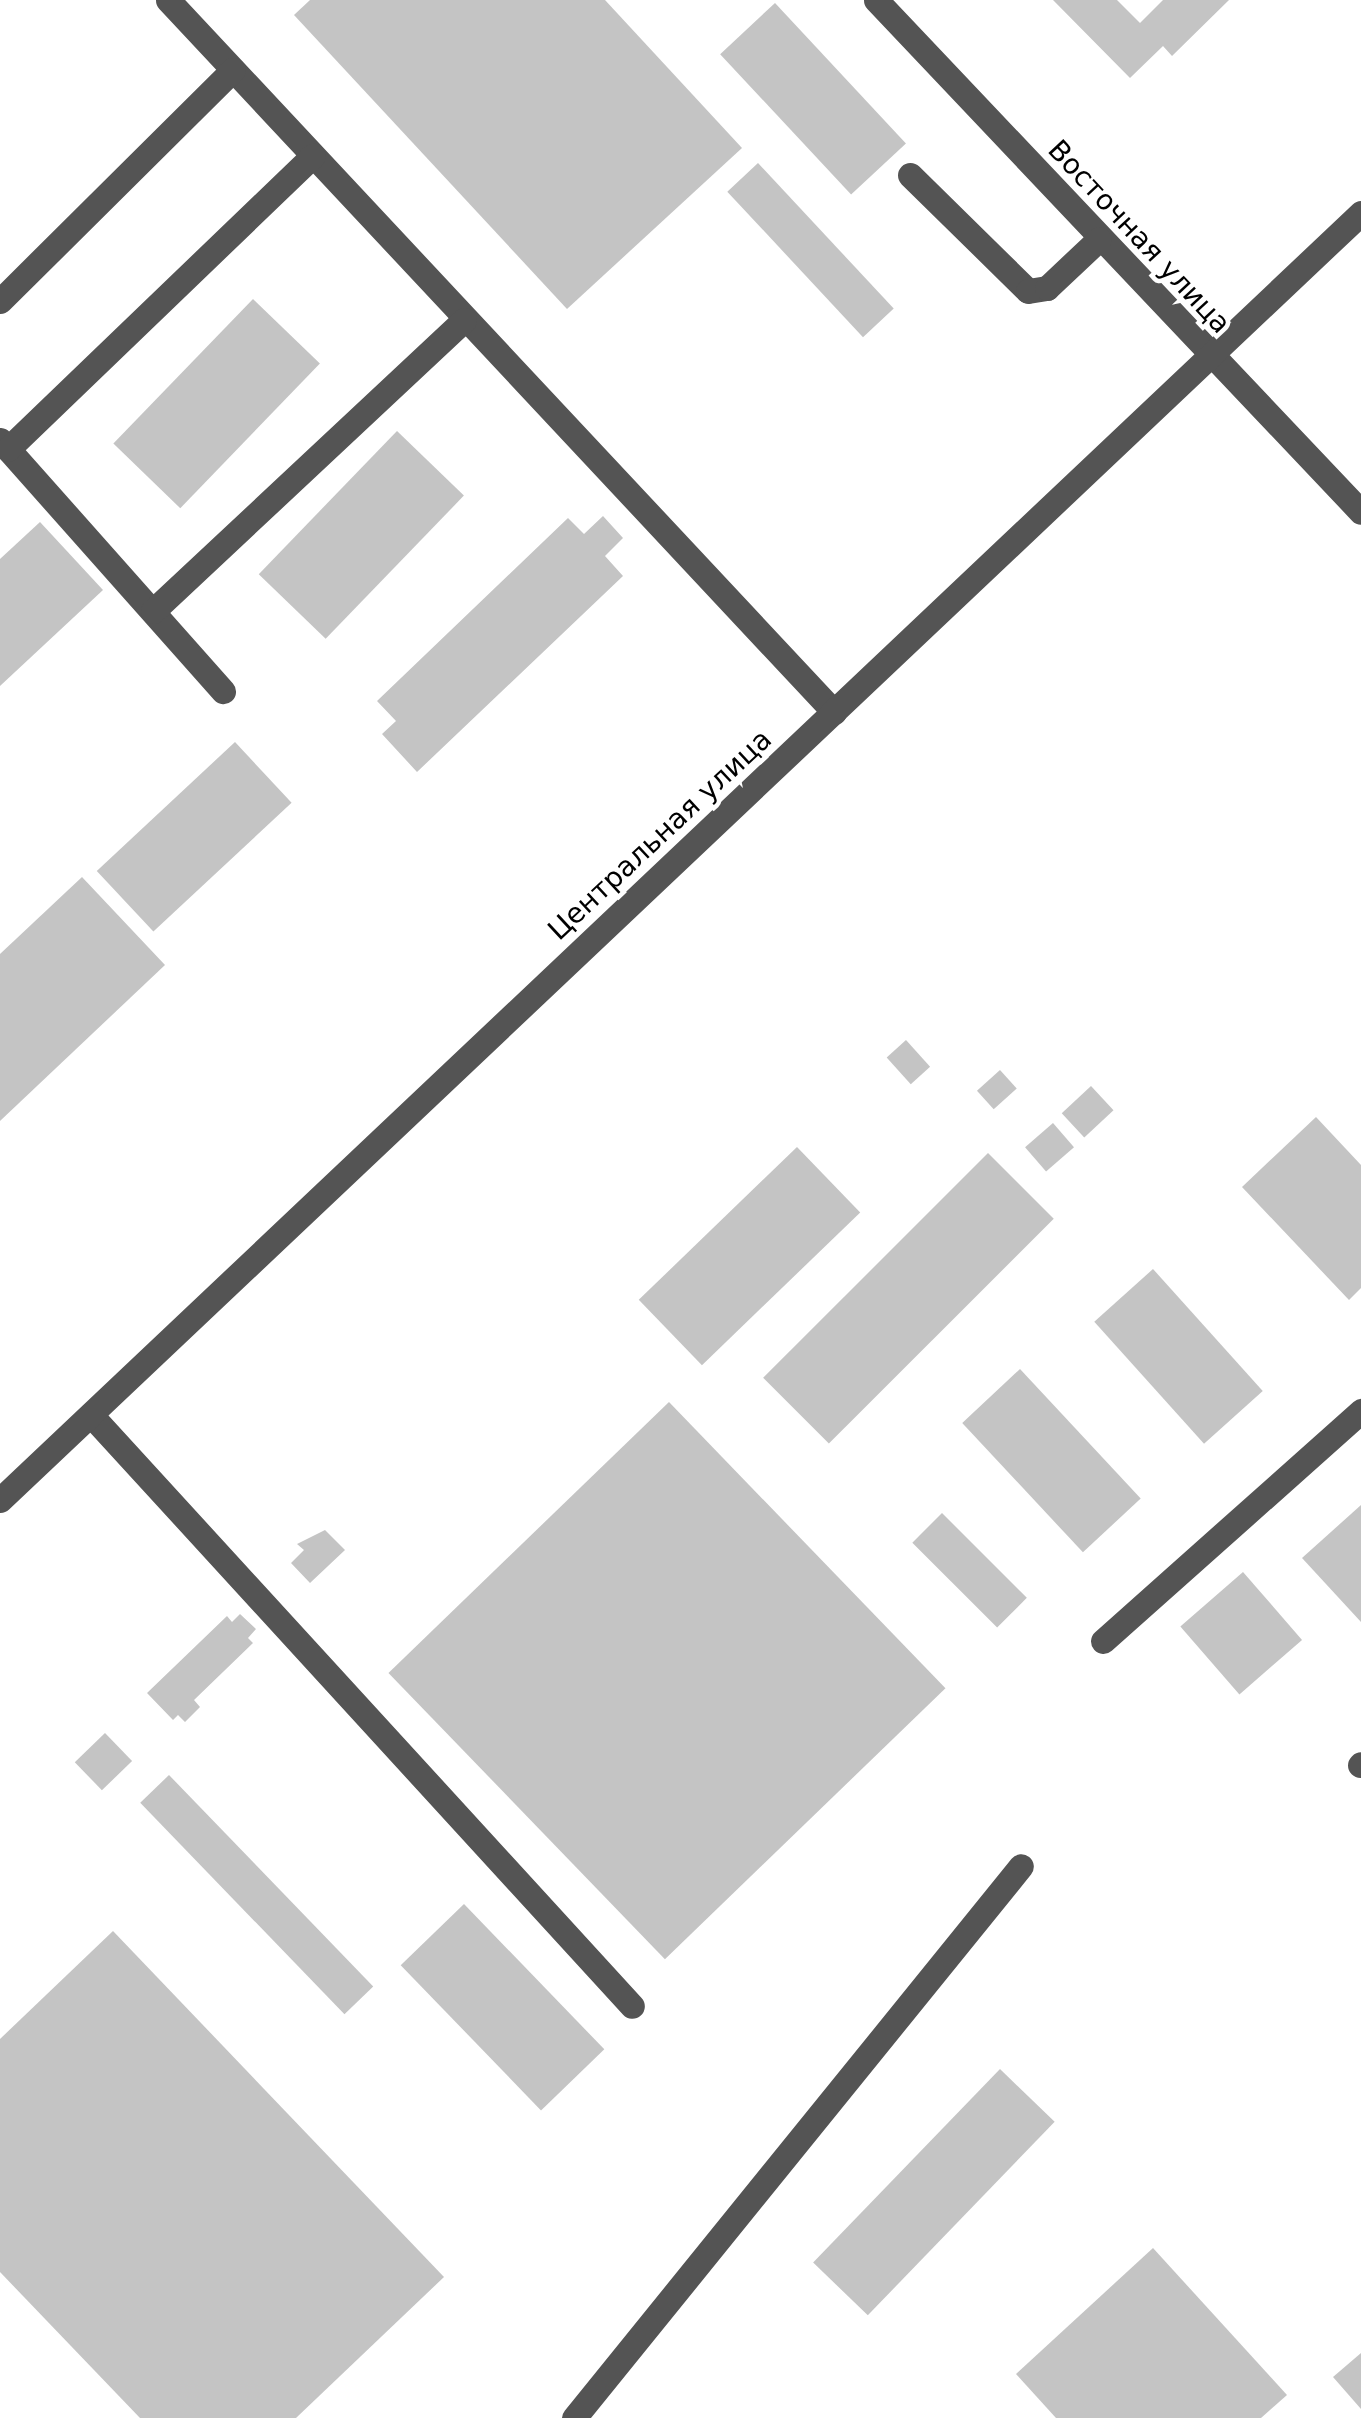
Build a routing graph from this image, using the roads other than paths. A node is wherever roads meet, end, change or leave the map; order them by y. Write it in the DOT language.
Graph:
graph roads {
  1 [pos="168,0"];
  2 [pos="876,0"];
  3 [pos="234,70"];
  4 [pos="313,156"];
  5 [pos="910,175"];
  6 [pos="1361,213"];
  7 [pos="1100,239"];
  8 [pos="0,301"];
  9 [pos="464,320"];
  10 [pos="1210,356"];
  11 [pos="4,445"];
  12 [pos="1361,512"];
  13 [pos="153,612"];
  14 [pos="223,691"];
  15 [pos="834,712"];
  16 [pos="1361,1411"];
  17 [pos="91,1415"];
  18 [pos="0,1500"];
  19 [pos="1103,1641"];
  20 [pos="1021,1866"];
  21 [pos="632,2006"];
  22 [pos="574,2418"];
  1 -- 3 [label="street"];
  2 -- 7 [label="street, Восточная улица"];
  3 -- 4 [label="street"];
  3 -- 8 [label="street"];
  4 -- 9 [label="street"];
  4 -- 11 [label="street"];
  5 -- 7 [label="street"];
  6 -- 10 [label="street, Центральная улица"];
  7 -- 10 [label="street, Восточная улица"];
  9 -- 13 [label="street"];
  9 -- 15 [label="street"];
  10 -- 12 [label="street, Восточная улица"];
  10 -- 15 [label="street, Центральная улица"];
  11 -- 13 [label="street"];
  13 -- 14 [label="street"];
  15 -- 17 [label="street, Центральная улица"];
  16 -- 19 [label="street"];
  17 -- 18 [label="street, Центральная улица"];
  17 -- 21 [label="street"];
  20 -- 22 [label="street"];
}
